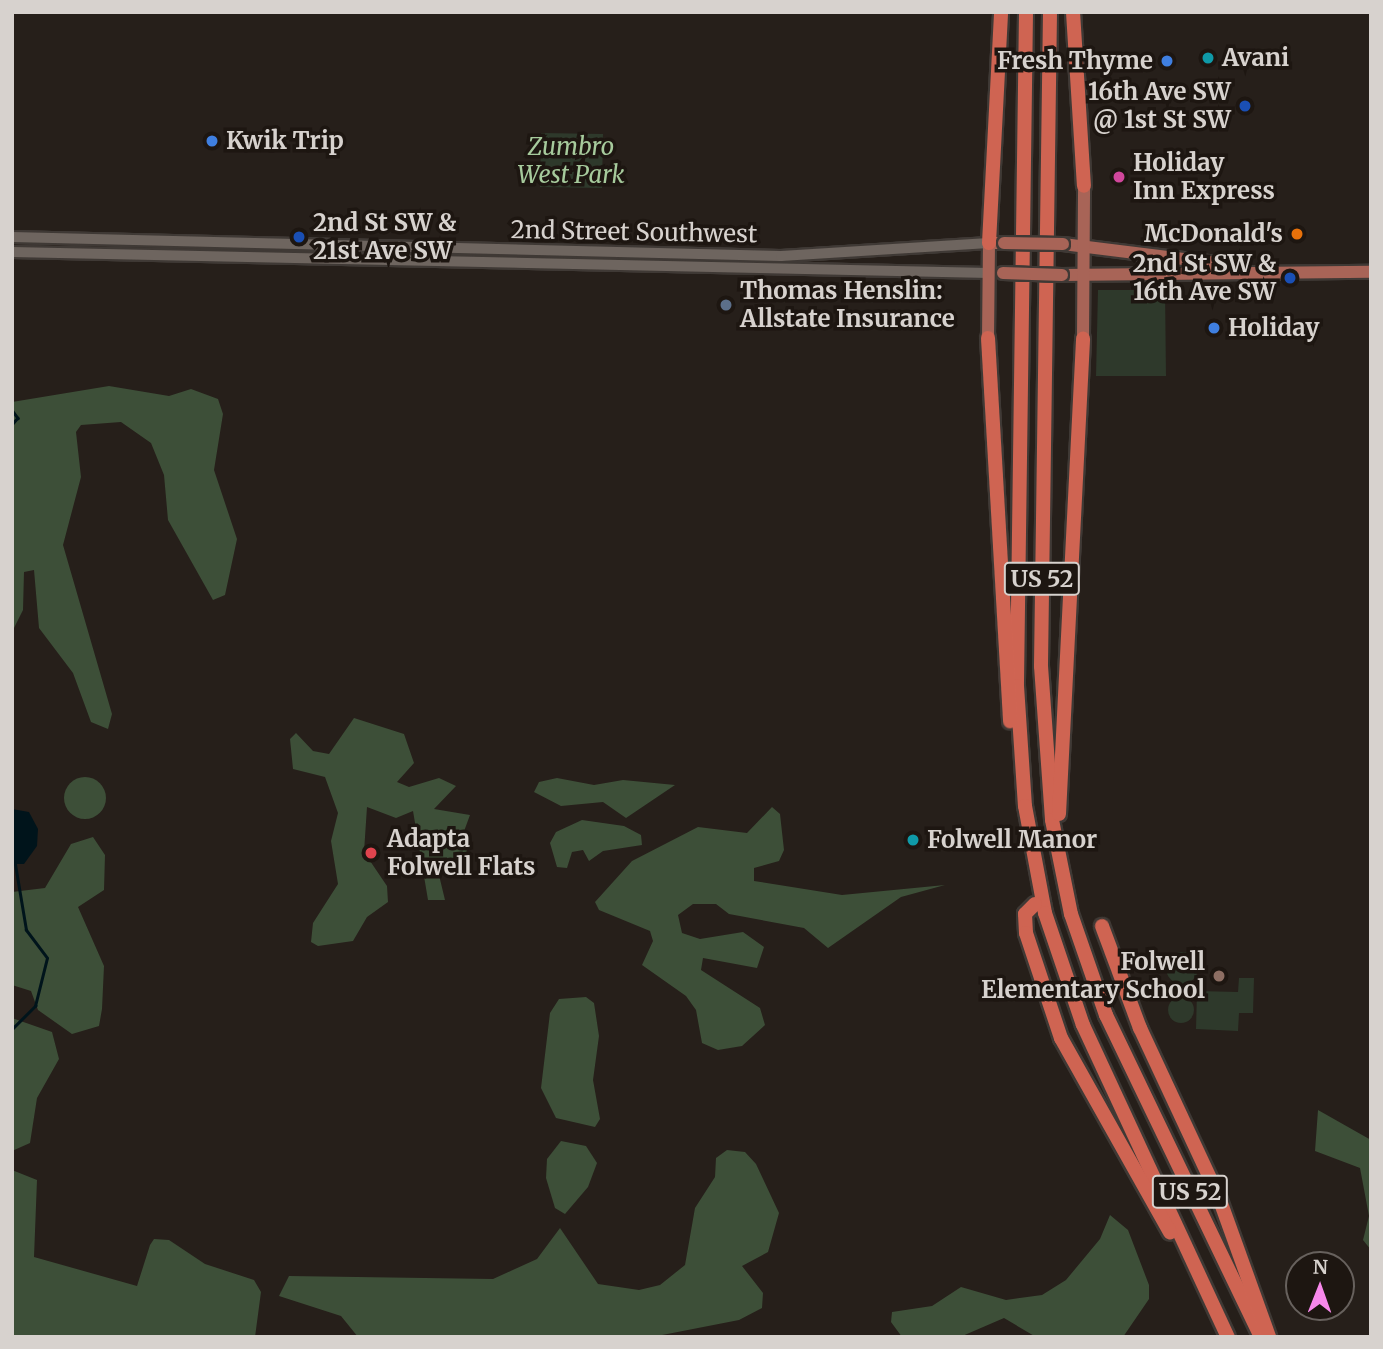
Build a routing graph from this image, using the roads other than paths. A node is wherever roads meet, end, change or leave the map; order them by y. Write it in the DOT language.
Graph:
graph roads {
  1 [pos="1001,12"];
  2 [pos="1026,12"];
  3 [pos="1051,12"];
  4 [pos="1073,12"];
  5 [pos="1084,186"];
  6 [pos="12,237"];
  7 [pos="989,243"];
  8 [pos="1084,245"];
  9 [pos="12,252"];
  10 [pos="1253,269"];
  11 [pos="1371,272"];
  12 [pos="989,273"];
  13 [pos="1084,275"];
  14 [pos="988,338"];
  15 [pos="1083,339"];
  16 [pos="1025,806"];
  17 [pos="1060,865"];
  18 [pos="1035,904"];
  19 [pos="1102,926"];
  20 [pos="1216,1312"];
  21 [pos="1228,1337"];
  22 [pos="1261,1337"];
  23 [pos="1269,1337"];
  1 -- 7 [label="highway"];
  2 -- 16 [label="highway, US 52"];
  3 -- 17 [label="highway, US 52"];
  4 -- 5 [label="highway"];
  5 -- 8 [label="main road"];
  6 -- 7 [label="main road, 2nd Street Southwest"];
  7 -- 8 [label="main road, 2nd Street Southwest, bridge"];
  7 -- 12 [label="main road"];
  8 -- 10 [label="main road, 2nd Street Southwest"];
  8 -- 13 [label="main road"];
  9 -- 12 [label="main road, 2nd Street Southwest"];
  10 -- 11 [label="main road, 2nd Street Southwest"];
  10 -- 13 [label="main road, 2nd Street Southwest"];
  12 -- 13 [label="main road, 2nd Street Southwest, bridge"];
  12 -- 14 [label="main road"];
  13 -- 15 [label="main road"];
  14 -- 16 [label="highway"];
  15 -- 17 [label="highway"];
  16 -- 20 [label="highway, US 52"];
  17 -- 22 [label="highway, US 52"];
  18 -- 20 [label="highway"];
  19 -- 23 [label="highway"];
  20 -- 21 [label="highway, US 52"];
}
